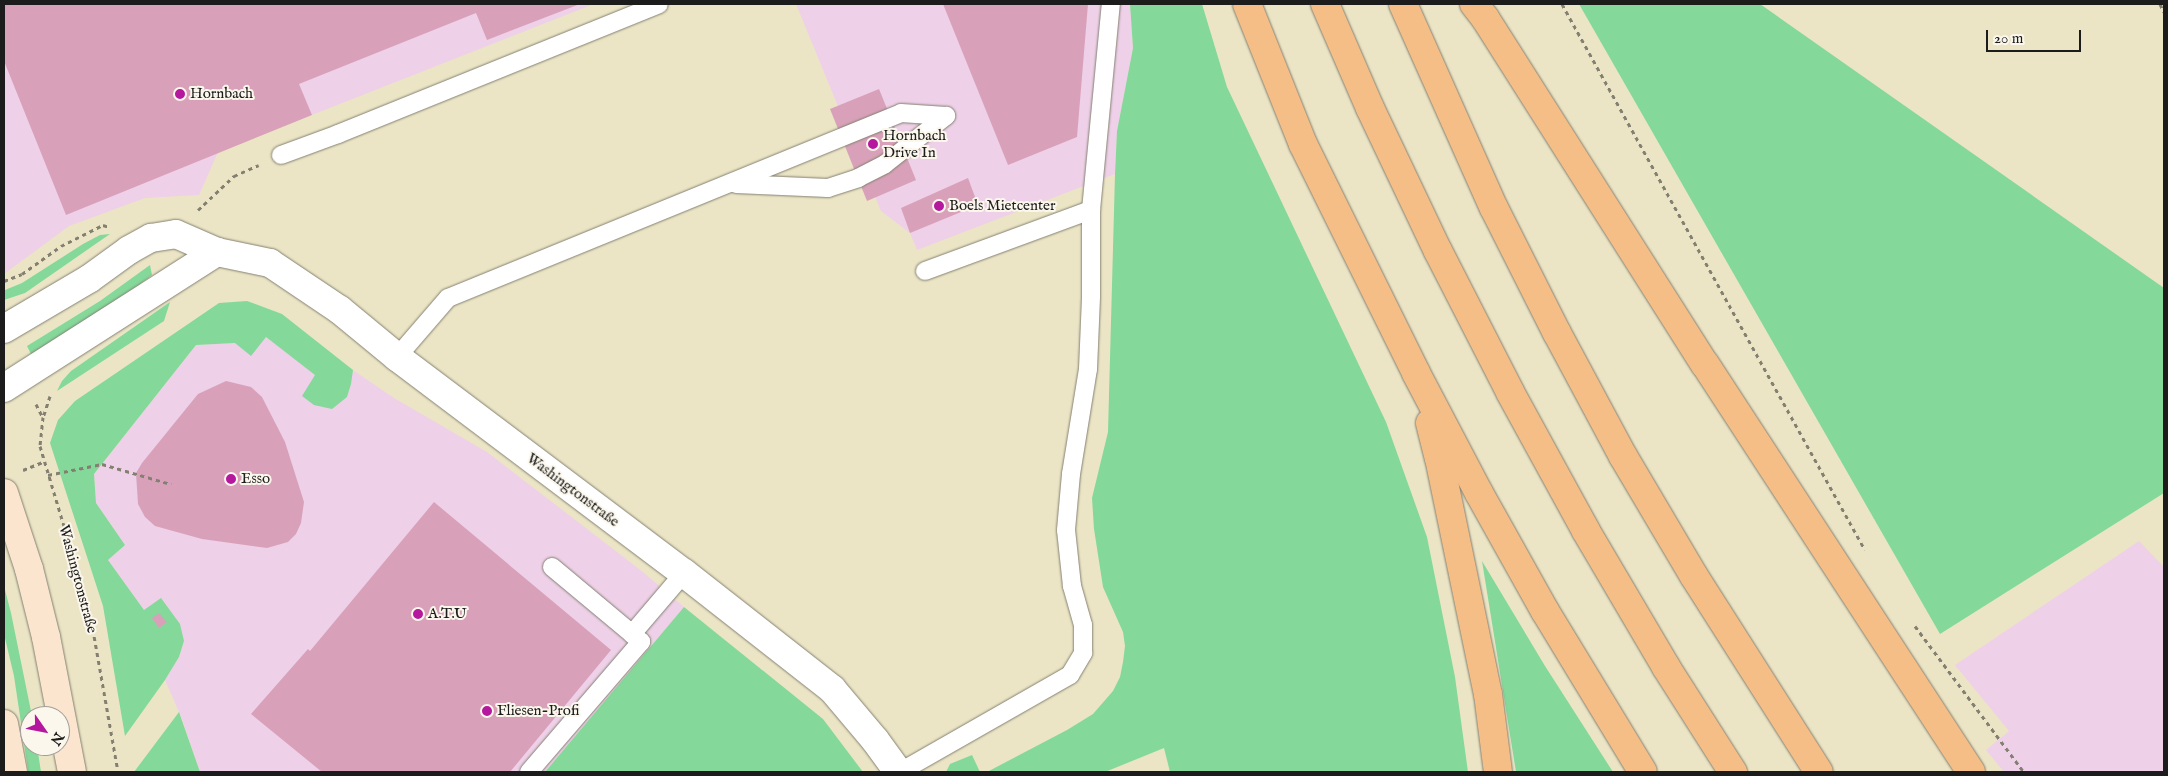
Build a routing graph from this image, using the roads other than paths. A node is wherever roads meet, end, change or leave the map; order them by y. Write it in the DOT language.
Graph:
graph roads {
  1 [pos="659,4"];
  2 [pos="1111,4"];
  3 [pos="1248,4"];
  4 [pos="1325,4"];
  5 [pos="1402,4"];
  6 [pos="1474,4"];
  7 [pos="281,155"];
  8 [pos="730,184"];
  9 [pos="1091,210"];
  10 [pos="217,252"];
  11 [pos="925,271"];
  12 [pos="4,329"];
  13 [pos="397,357"];
  14 [pos="1416,373"];
  15 [pos="4,388"];
  16 [pos="4,493"];
  17 [pos="552,567"];
  18 [pos="684,573"];
  19 [pos="632,634"];
  20 [pos="4,724"];
  21 [pos="12,772"];
  22 [pos="72,772"];
  23 [pos="529,772"];
  24 [pos="899,772"];
  25 [pos="1498,772"];
  26 [pos="1643,772"];
  27 [pos="1733,772"];
  28 [pos="1819,772"];
  29 [pos="1971,772"];
  1 -- 7 [label="lane"];
  2 -- 9 [label="lane"];
  3 -- 14 [label="highway"];
  4 -- 27 [label="highway"];
  5 -- 28 [label="highway"];
  6 -- 29 [label="highway"];
  8 -- 8 [label="lane"];
  8 -- 13 [label="lane"];
  9 -- 11 [label="lane"];
  9 -- 24 [label="lane"];
  10 -- 12 [label="street, Washingtonstraße"];
  10 -- 13 [label="street, Washingtonstraße"];
  10 -- 15 [label="street"];
  13 -- 18 [label="street, Washingtonstraße"];
  14 -- 25 [label="highway"];
  14 -- 26 [label="highway"];
  16 -- 22 [label="main road"];
  17 -- 19 [label="lane"];
  18 -- 19 [label="lane"];
  18 -- 24 [label="street, Washingtonstraße"];
  19 -- 23 [label="lane"];
  20 -- 21 [label="main road"];
}
